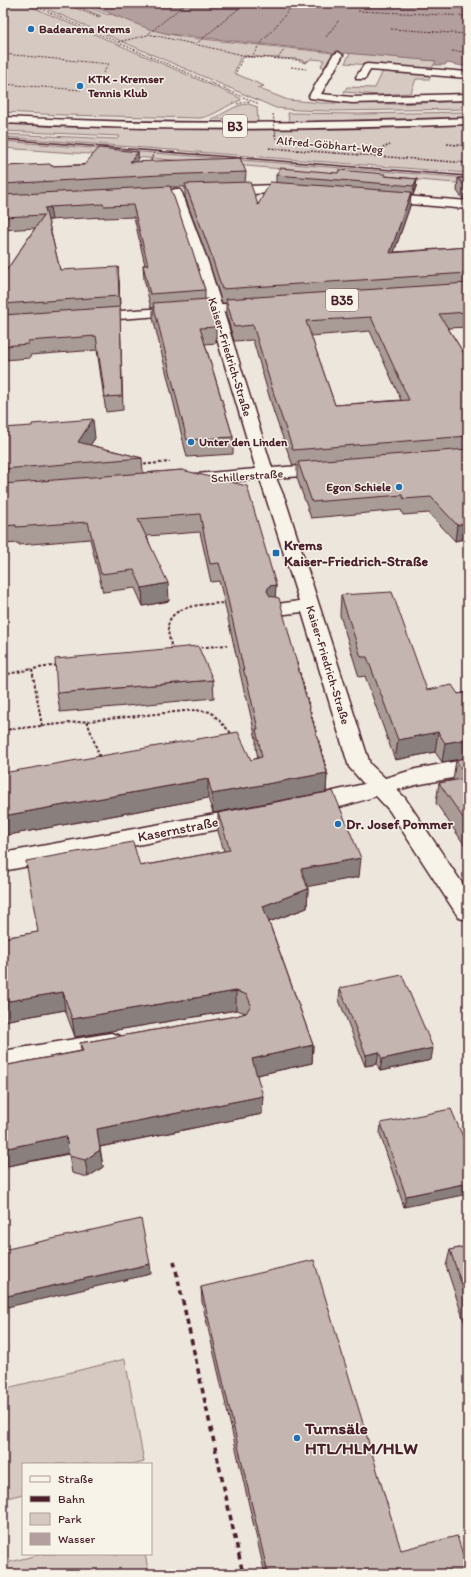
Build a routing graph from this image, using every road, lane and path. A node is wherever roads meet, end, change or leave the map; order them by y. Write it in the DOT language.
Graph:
graph roads {
  1 [pos="28,3"];
  2 [pos="67,3"];
  3 [pos="184,5"];
  4 [pos="243,5"];
  5 [pos="290,9"];
  6 [pos="358,11"];
  7 [pos="98,16"];
  8 [pos="468,16"];
  9 [pos="391,29"];
  10 [pos="468,34"];
  11 [pos="151,35"];
  12 [pos="117,42"];
  13 [pos="196,44"];
  14 [pos="454,48"];
  15 [pos="285,49"];
  16 [pos="467,50"];
  17 [pos="465,52"];
  18 [pos="468,52"];
  19 [pos="3,54"];
  20 [pos="338,55"];
  21 [pos="252,58"];
  22 [pos="278,59"];
  23 [pos="306,63"];
  24 [pos="236,72"];
  25 [pos="103,73"];
  26 [pos="468,75"];
  27 [pos="361,77"];
  28 [pos="3,84"];
  29 [pos="81,90"];
  30 [pos="468,97"];
  31 [pos="250,100"];
  32 [pos="273,114"];
  33 [pos="3,120"];
  34 [pos="468,121"];
  35 [pos="276,139"];
  36 [pos="269,148"];
  37 [pos="154,153"];
  38 [pos="468,163"];
  39 [pos="153,167"];
  40 [pos="215,192"];
  41 [pos="307,192"];
  42 [pos="161,193"];
  43 [pos="176,193"];
  44 [pos="192,193"];
  45 [pos="368,197"];
  46 [pos="468,206"];
  47 [pos="266,306"];
  48 [pos="215,309"];
  49 [pos="80,318"];
  50 [pos="173,462"];
  51 [pos="135,465"];
  52 [pos="345,468"];
  53 [pos="267,474"];
  54 [pos="170,482"];
  55 [pos="225,603"];
  56 [pos="309,606"];
  57 [pos="277,609"];
  58 [pos="227,646"];
  59 [pos="196,648"];
  60 [pos="164,651"];
  61 [pos="63,664"];
  62 [pos="32,669"];
  63 [pos="3,676"];
  64 [pos="87,721"];
  65 [pos="42,726"];
  66 [pos="3,730"];
  67 [pos="233,736"];
  68 [pos="102,763"];
  69 [pos="468,767"];
  70 [pos="381,788"];
  71 [pos="290,809"];
  72 [pos="267,813"];
  73 [pos="3,862"];
  74 [pos="468,911"];
  75 [pos="135,1040"];
  76 [pos="3,1062"];
  77 [pos="174,1261"];
  78 [pos="243,1574"];
  1 -- 12 [label="path"];
  2 -- 7 [label="path"];
  3 -- 11 [label="path"];
  4 -- 13 [label="path"];
  5 -- 21 [label="path"];
  6 -- 8 [label="path"];
  9 -- 10 [label="path"];
  11 -- 12 [label="path"];
  11 -- 13 [label="path"];
  12 -- 31 [label="path"];
  13 -- 21 [label="path"];
  14 -- 17 [label="path"];
  15 -- 22 [label="path"];
  16 -- 17 [label="path"];
  17 -- 18 [label="path"];
  19 -- 25 [label="path"];
  20 -- 30 [label="main road"];
  21 -- 22 [label="path"];
  21 -- 24 [label="path"];
  22 -- 23 [label="path"];
  26 -- 27 [label="main road"];
  28 -- 29 [label="path"];
  32 -- 35 [label="path, bridge"];
  33 -- 34 [label="main road, B3"];
  36 -- 38 [label="path, Alfred-Göbhart-Weg"];
  37 -- 39 [label="path"];
  40 -- 41 [label="main road"];
  42 -- 43 [label="main road"];
  43 -- 44 [label="main road"];
  43 -- 48 [label="main road, Kaiser-Friedrich-Straße"];
  45 -- 46 [label="main road"];
  47 -- 48 [label="main road"];
  48 -- 49 [label="main road"];
  48 -- 53 [label="main road, Kaiser-Friedrich-Straße"];
  50 -- 51 [label="path"];
  52 -- 53 [label="main road, Schillerstraße"];
  53 -- 54 [label="main road, Schillerstraße"];
  53 -- 56 [label="main road, Kaiser-Friedrich-Straße"];
  55 -- 60 [label="path"];
  56 -- 57 [label="main road"];
  56 -- 70 [label="main road, Kaiser-Friedrich-Straße"];
  58 -- 59 [label="path"];
  61 -- 62 [label="path"];
  62 -- 63 [label="path"];
  62 -- 65 [label="path"];
  64 -- 65 [label="path"];
  64 -- 67 [label="path"];
  64 -- 68 [label="path"];
  65 -- 66 [label="path"];
  69 -- 70 [label="main road"];
  70 -- 71 [label="main road"];
  70 -- 74 [label="main road, Kaiser-Friedrich-Straße"];
  72 -- 73 [label="main road, Kasernstraße"];
  75 -- 76 [label="main road"];
  77 -- 78 [label="path"];
}
